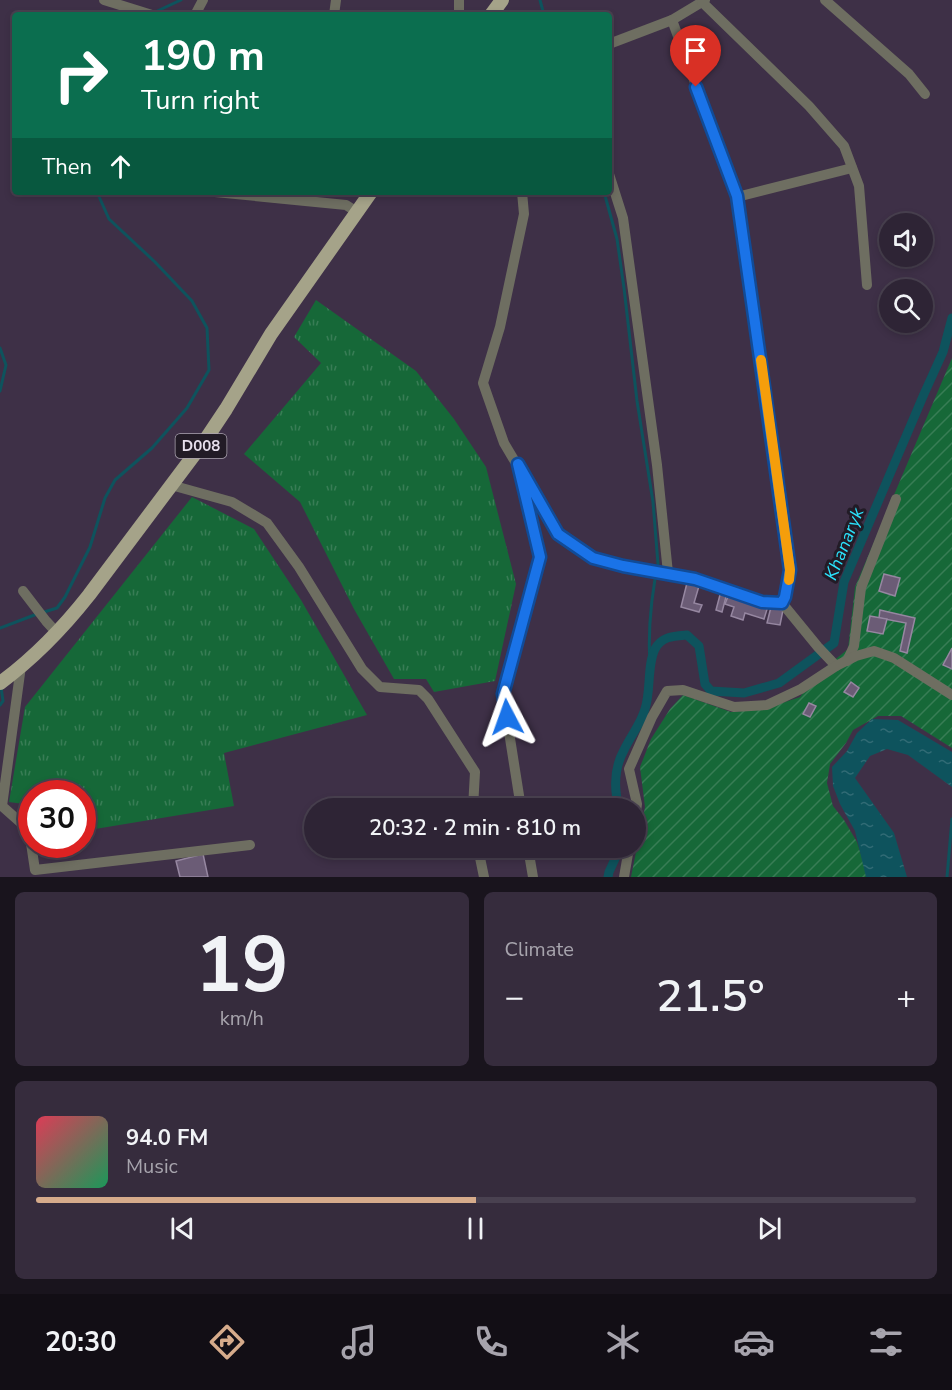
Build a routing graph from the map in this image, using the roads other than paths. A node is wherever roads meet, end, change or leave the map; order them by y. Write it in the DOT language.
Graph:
graph roads {
  1 [pos="104,0"];
  2 [pos="825,0"];
  3 [pos="703,1"];
  4 [pos="143,12"];
  5 [pos="672,21"];
  6 [pos="612,43"];
  7 [pos="925,94"];
  8 [pos="852,168"];
  9 [pos="612,183"];
  10 [pos="245,195"];
  11 [pos="369,195"];
  12 [pos="522,195"];
  13 [pos="737,196"];
  14 [pos="357,213"];
  15 [pos="867,285"];
  16 [pos="518,464"];
  17 [pos="171,485"];
  18 [pos="896,499"];
  19 [pos="668,573"];
  20 [pos="26,593"];
  21 [pos="782,603"];
  22 [pos="57,633"];
  23 [pos="847,661"];
  24 [pos="21,666"];
  25 [pos="836,666"];
  26 [pos="3,681"];
  27 [pos="952,695"];
  28 [pos="474,798"];
  29 [pos="520,798"];
  30 [pos="636,798"];
  31 [pos="250,845"];
  32 [pos="480,858"];
  33 [pos="529,858"];
  34 [pos="627,858"];
  35 [pos="484,877"];
  36 [pos="532,877"];
  37 [pos="624,877"];
  1 -- 4 [label="street"];
  2 -- 7 [label="street"];
  3 -- 5 [label="street"];
  3 -- 8 [label="street"];
  5 -- 6 [label="street"];
  5 -- 13 [label="street"];
  8 -- 13 [label="street"];
  8 -- 15 [label="street"];
  9 -- 19 [label="street"];
  10 -- 14 [label="street"];
  11 -- 14 [label="main road, D008"];
  12 -- 16 [label="street"];
  13 -- 21 [label="street"];
  14 -- 17 [label="main road, D008"];
  16 -- 19 [label="street"];
  16 -- 29 [label="street"];
  17 -- 22 [label="main road, D008"];
  17 -- 28 [label="street"];
  18 -- 23 [label="street"];
  19 -- 21 [label="street"];
  20 -- 22 [label="street"];
  21 -- 25 [label="street"];
  22 -- 24 [label="main road, D008"];
  23 -- 25 [label="street"];
  23 -- 27 [label="street"];
  24 -- 26 [label="main road, D008"];
  24 -- 31 [label="street"];
  25 -- 30 [label="street"];
  32 -- 35 [label="street"];
  33 -- 36 [label="street"];
  34 -- 37 [label="street"];
}
